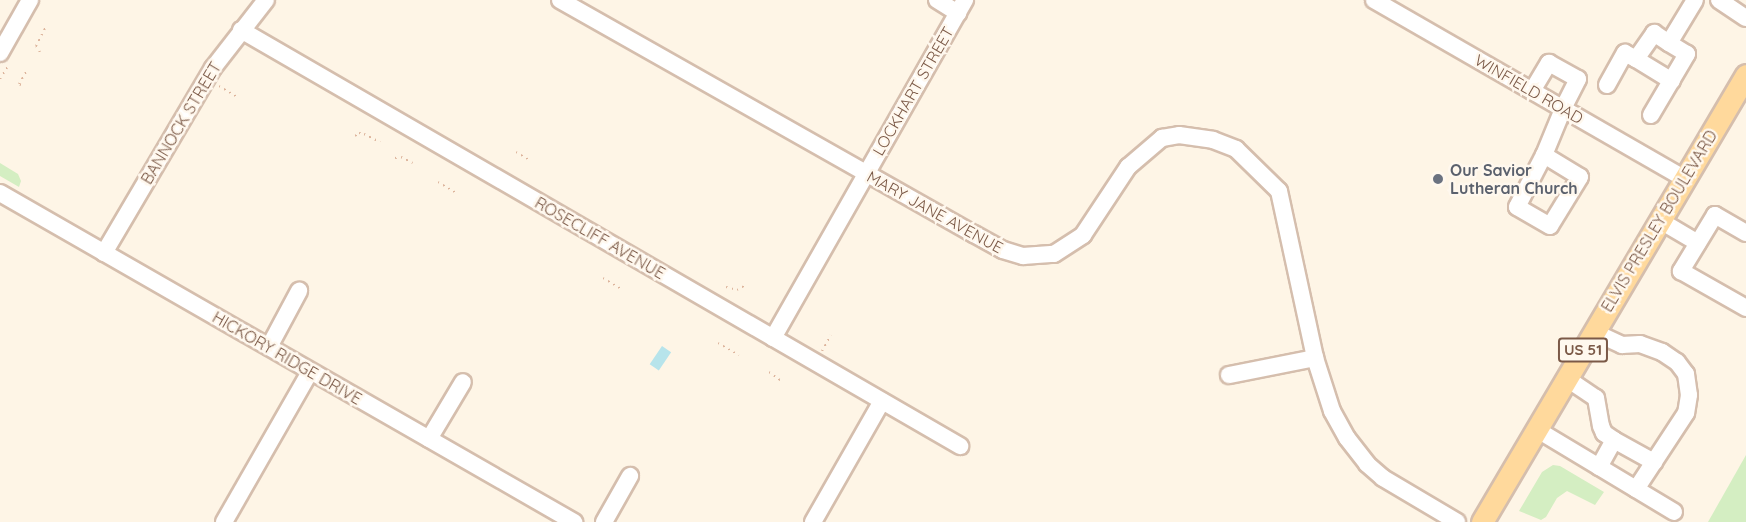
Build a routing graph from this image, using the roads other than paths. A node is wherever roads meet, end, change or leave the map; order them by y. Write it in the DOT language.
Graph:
graph roads {
  1 [pos="30,0"];
  2 [pos="266,0"];
  3 [pos="560,0"];
  4 [pos="937,0"];
  5 [pos="1374,0"];
  6 [pos="1695,0"];
  7 [pos="1719,0"];
  8 [pos="962,6"];
  9 [pos="1746,18"];
  10 [pos="241,30"];
  11 [pos="1669,43"];
  12 [pos="0,53"];
  13 [pos="1636,59"];
  14 [pos="1746,75"];
  15 [pos="1672,81"];
  16 [pos="1607,85"];
  17 [pos="1532,91"];
  18 [pos="1563,109"];
  19 [pos="1652,115"];
  20 [pos="1545,155"];
  21 [pos="866,174"];
  22 [pos="1684,178"];
  23 [pos="0,193"];
  24 [pos="1659,220"];
  25 [pos="1746,233"];
  26 [pos="1698,243"];
  27 [pos="104,253"];
  28 [pos="299,291"];
  29 [pos="1746,308"];
  30 [pos="1594,332"];
  31 [pos="773,338"];
  32 [pos="269,347"];
  33 [pos="1315,358"];
  34 [pos="310,372"];
  35 [pos="1229,375"];
  36 [pos="1566,378"];
  37 [pos="462,382"];
  38 [pos="882,401"];
  39 [pos="1536,429"];
  40 [pos="429,439"];
  41 [pos="1614,440"];
  42 [pos="960,446"];
  43 [pos="1654,462"];
  44 [pos="1599,467"];
  45 [pos="630,476"];
  46 [pos="1636,489"];
  47 [pos="1674,512"];
  48 [pos="224,522"];
  49 [pos="574,522"];
  50 [pos="604,522"];
  51 [pos="813,522"];
  52 [pos="1457,522"];
  53 [pos="1482,522"];
  1 -- 12 [label="street"];
  2 -- 10 [label="street, BANNOCK STREET"];
  3 -- 21 [label="street, MARY JANE AVENUE"];
  4 -- 8 [label="street"];
  5 -- 17 [label="street, WINFIELD ROAD"];
  6 -- 11 [label="street"];
  7 -- 9 [label="street"];
  8 -- 21 [label="street, LOCKHART STREET"];
  10 -- 27 [label="street, BANNOCK STREET"];
  10 -- 31 [label="street, ROSECLIFF AVENUE"];
  11 -- 13 [label="street"];
  11 -- 15 [label="street"];
  13 -- 15 [label="street"];
  13 -- 16 [label="street"];
  14 -- 22 [label="main road, ELVIS PRESLEY BOULEVARD / US 51"];
  15 -- 19 [label="street"];
  17 -- 18 [label="street, WINFIELD ROAD"];
  17 -- 18 [label="street"];
  18 -- 20 [label="street"];
  18 -- 22 [label="street, WINFIELD ROAD"];
  21 -- 31 [label="street, LOCKHART STREET"];
  21 -- 33 [label="street, MARY JANE AVENUE"];
  22 -- 24 [label="main road, ELVIS PRESLEY BOULEVARD / US 51"];
  23 -- 27 [label="street, HICKORY RIDGE DRIVE"];
  24 -- 26 [label="street"];
  24 -- 30 [label="main road, ELVIS PRESLEY BOULEVARD / US 51"];
  25 -- 26 [label="street"];
  26 -- 29 [label="street"];
  27 -- 32 [label="street, HICKORY RIDGE DRIVE"];
  28 -- 32 [label="street"];
  30 -- 36 [label="main road, ELVIS PRESLEY BOULEVARD / US 51"];
  30 -- 43 [label="street"];
  31 -- 38 [label="street, ROSECLIFF AVENUE"];
  32 -- 34 [label="street, HICKORY RIDGE DRIVE"];
  33 -- 35 [label="street"];
  33 -- 52 [label="street, MARY JANE AVENUE"];
  34 -- 40 [label="street, HICKORY RIDGE DRIVE"];
  34 -- 48 [label="street"];
  36 -- 39 [label="main road, ELVIS PRESLEY BOULEVARD / US 51"];
  36 -- 41 [label="street"];
  37 -- 40 [label="street"];
  38 -- 42 [label="street, ROSECLIFF AVENUE"];
  38 -- 51 [label="street"];
  39 -- 44 [label="street"];
  39 -- 53 [label="main road, ELVIS PRESLEY BOULEVARD / US 51"];
  40 -- 49 [label="street, HICKORY RIDGE DRIVE"];
  41 -- 43 [label="street"];
  41 -- 44 [label="street"];
  43 -- 46 [label="street"];
  44 -- 46 [label="street"];
  45 -- 50 [label="street"];
  46 -- 47 [label="street"];
}
